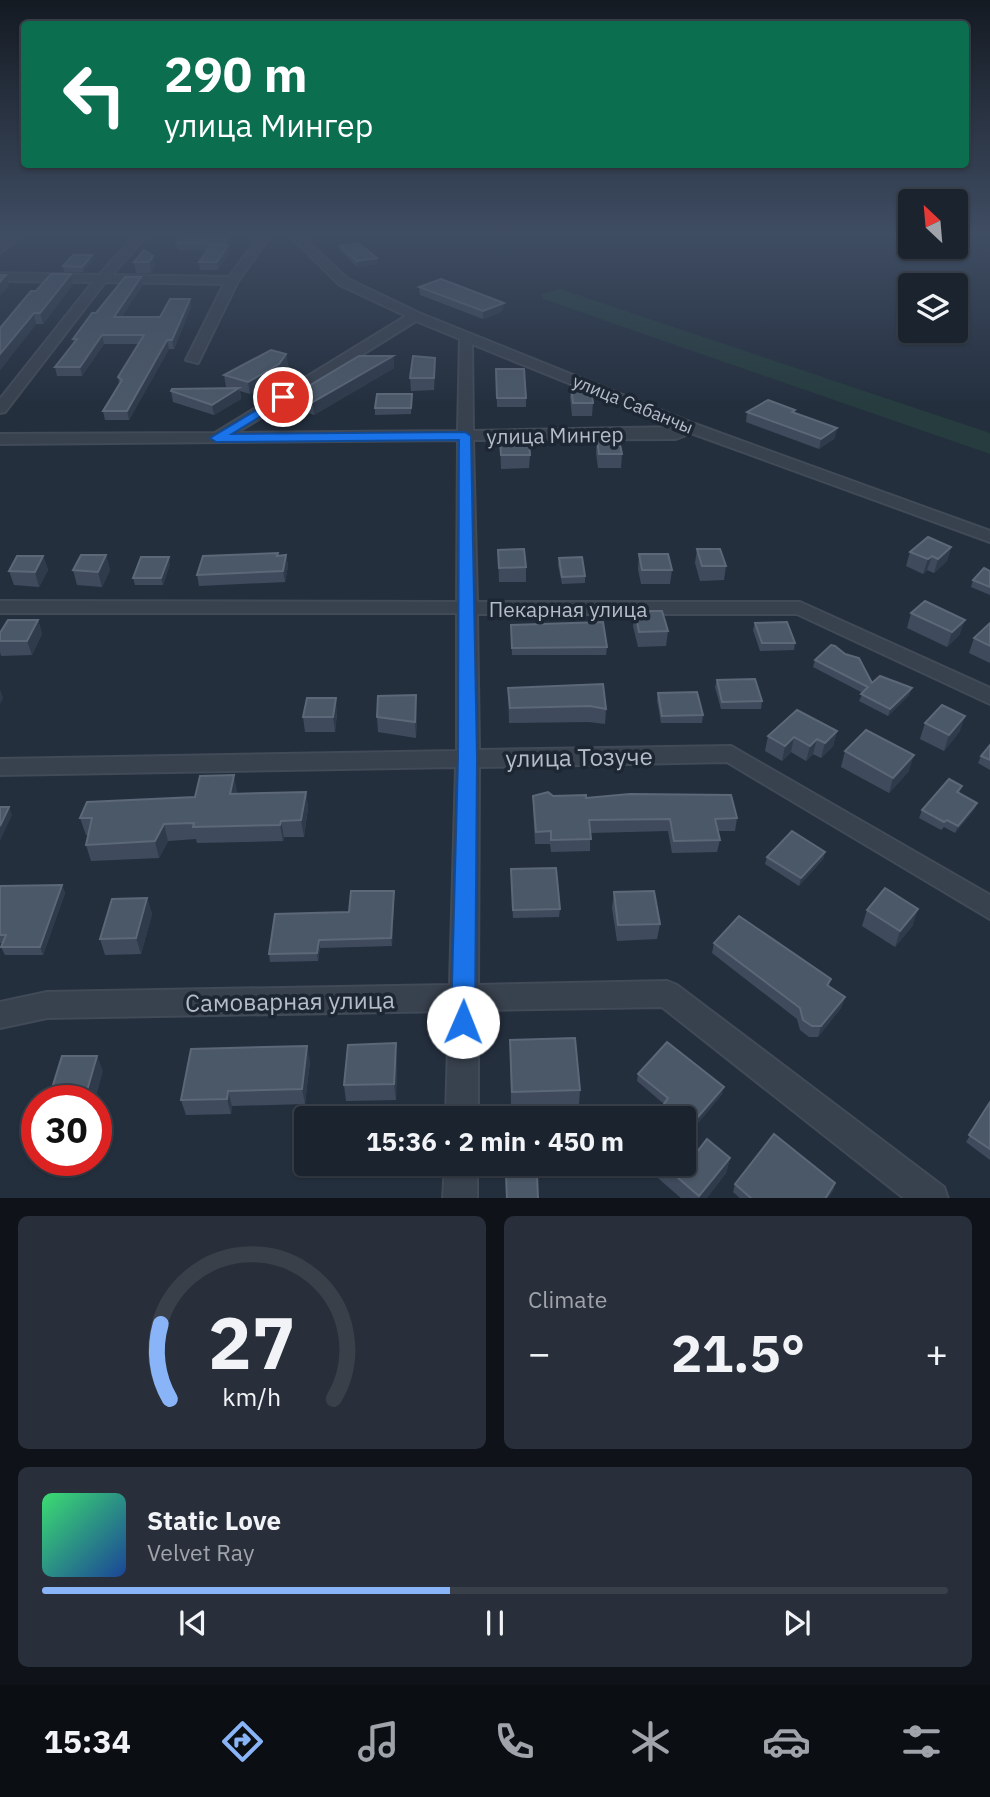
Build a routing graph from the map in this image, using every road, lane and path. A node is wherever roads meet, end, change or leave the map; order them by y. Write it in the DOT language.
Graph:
graph roads {
  1 [pos="91,292"];
  2 [pos="226,292"];
  3 [pos="365,292"];
  4 [pos="415,316"];
  5 [pos="471,338"];
  6 [pos="192,360"];
  7 [pos="0,409"];
  8 [pos="690,427"];
  9 [pos="465,436"];
  10 [pos="216,438"];
  11 [pos="0,439"];
  12 [pos="990,537"];
  13 [pos="0,607"];
  14 [pos="466,609"];
  15 [pos="990,697"];
  16 [pos="468,758"];
  17 [pos="0,767"];
  18 [pos="990,908"];
  19 [pos="464,998"];
  20 [pos="0,1015"];
  21 [pos="462,1106"];
  22 [pos="461,1176"];
  23 [pos="460,1198"];
  24 [pos="931,1198"];
  1 -- 7 [label="street"];
  2 -- 6 [label="street"];
  3 -- 4 [label="street, улица Сабанчы"];
  4 -- 5 [label="street, улица Сабанчы"];
  4 -- 10 [label="street"];
  5 -- 8 [label="street, улица Сабанчы"];
  5 -- 9 [label="street"];
  8 -- 9 [label="street, улица Мингер"];
  8 -- 12 [label="street, улица Сабанчы"];
  9 -- 10 [label="street, улица Мингер"];
  9 -- 14 [label="street"];
  10 -- 11 [label="street, улица Мингер"];
  13 -- 14 [label="street, Пекарная улица"];
  14 -- 15 [label="street, Пекарная улица"];
  14 -- 16 [label="street"];
  16 -- 17 [label="street, улица Тозуче"];
  16 -- 18 [label="street, улица Тозуче"];
  16 -- 19 [label="street"];
  19 -- 20 [label="street, Самоварная улица"];
  19 -- 21 [label="street"];
  19 -- 24 [label="street, Самоварная улица"];
  22 -- 23 [label="street"];
}
